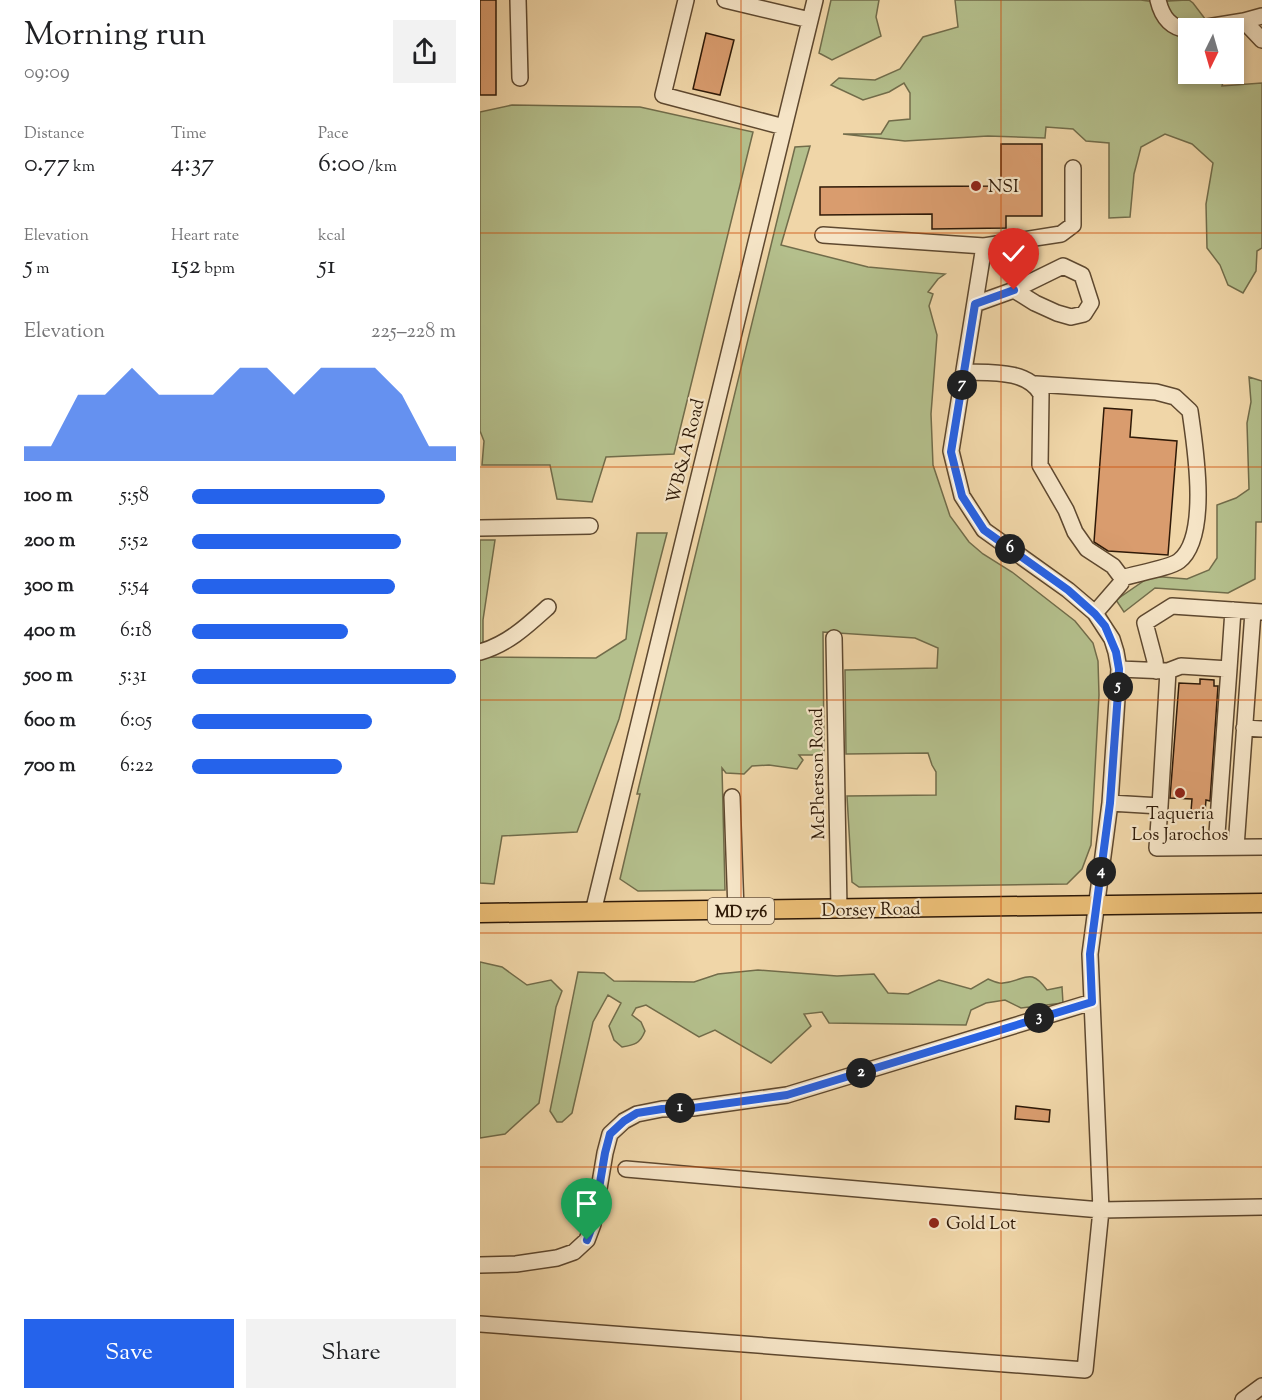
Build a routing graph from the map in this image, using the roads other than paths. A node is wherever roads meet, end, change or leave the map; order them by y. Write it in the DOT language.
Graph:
graph roads {
  1 [pos="518,0"];
  2 [pos="686,0"];
  3 [pos="815,0"];
  4 [pos="1158,0"];
  5 [pos="734,1"];
  6 [pos="1262,16"];
  7 [pos="810,20"];
  8 [pos="1244,21"];
  9 [pos="1178,28"];
  10 [pos="1262,40"];
  11 [pos="520,78"];
  12 [pos="784,127"];
  13 [pos="1073,168"];
  14 [pos="823,235"];
  15 [pos="984,246"];
  16 [pos="1014,290"];
  17 [pos="975,304"];
  18 [pos="964,372"];
  19 [pos="1036,384"];
  20 [pos="590,526"];
  21 [pos="480,528"];
  22 [pos="1122,578"];
  23 [pos="548,607"];
  24 [pos="1233,610"];
  25 [pos="1257,612"];
  26 [pos="1095,614"];
  27 [pos="834,638"];
  28 [pos="480,652"];
  29 [pos="1249,664"];
  30 [pos="1229,666"];
  31 [pos="1119,669"];
  32 [pos="1162,671"];
  33 [pos="1244,728"];
  34 [pos="1262,729"];
  35 [pos="732,797"];
  36 [pos="1110,803"];
  37 [pos="1160,806"];
  38 [pos="1216,847"];
  39 [pos="1236,847"];
  40 [pos="1262,847"];
  41 [pos="1262,903"];
  42 [pos="1096,906"];
  43 [pos="839,909"];
  44 [pos="736,911"];
  45 [pos="593,912"];
  46 [pos="480,913"];
  47 [pos="1092,1002"];
  48 [pos="626,1169"];
  49 [pos="1262,1207"];
  50 [pos="1101,1210"];
  51 [pos="480,1265"];
  52 [pos="480,1324"];
  53 [pos="1262,1386"];
  54 [pos="1243,1400"];
  1 -- 11 [label="street"];
  2 -- 12 [label="street"];
  3 -- 7 [label="street, WB&A Road"];
  4 -- 9 [label="street"];
  5 -- 7 [label="street"];
  6 -- 8 [label="street"];
  7 -- 12 [label="street, WB&A Road"];
  8 -- 10 [label="street"];
  12 -- 45 [label="street, WB&A Road"];
  13 -- 15 [label="street"];
  14 -- 15 [label="street"];
  15 -- 17 [label="street"];
  16 -- 16 [label="street"];
  16 -- 17 [label="street"];
  17 -- 18 [label="street"];
  18 -- 19 [label="street"];
  18 -- 26 [label="street"];
  19 -- 22 [label="street"];
  19 -- 22 [label="street"];
  20 -- 21 [label="street"];
  22 -- 26 [label="street"];
  23 -- 28 [label="street"];
  24 -- 25 [label="street"];
  24 -- 30 [label="street"];
  24 -- 32 [label="street"];
  25 -- 29 [label="street"];
  26 -- 31 [label="street"];
  27 -- 43 [label="street, McPherson Road"];
  29 -- 30 [label="street"];
  29 -- 33 [label="street"];
  30 -- 32 [label="street"];
  30 -- 38 [label="street"];
  31 -- 32 [label="street"];
  31 -- 36 [label="street"];
  32 -- 37 [label="street"];
  33 -- 34 [label="street"];
  33 -- 39 [label="street"];
  35 -- 44 [label="street"];
  36 -- 37 [label="street"];
  36 -- 42 [label="street"];
  37 -- 38 [label="street"];
  38 -- 39 [label="street"];
  39 -- 40 [label="street"];
  41 -- 42 [label="main road, Dorsey Road / MD 176"];
  42 -- 43 [label="main road, Dorsey Road / MD 176"];
  42 -- 47 [label="street"];
  43 -- 44 [label="main road, Dorsey Road / MD 176"];
  44 -- 45 [label="main road, Dorsey Road / MD 176"];
  45 -- 46 [label="main road, Dorsey Road / MD 176"];
  47 -- 50 [label="street"];
  47 -- 51 [label="street"];
  48 -- 50 [label="street"];
  49 -- 50 [label="street"];
  50 -- 52 [label="street"];
  53 -- 54 [label="street"];
}
